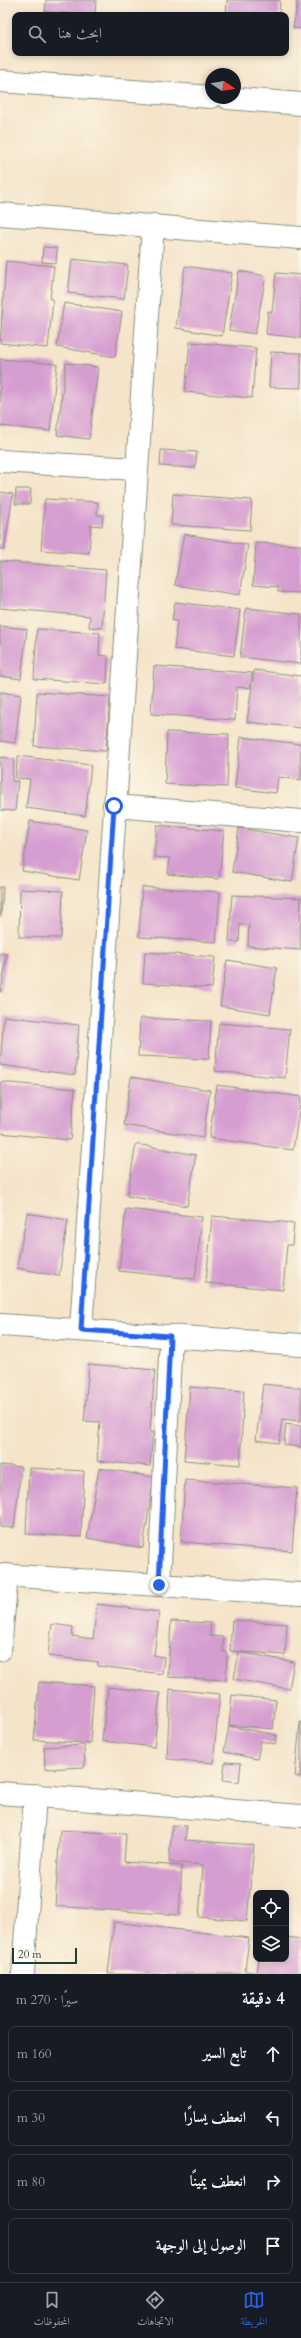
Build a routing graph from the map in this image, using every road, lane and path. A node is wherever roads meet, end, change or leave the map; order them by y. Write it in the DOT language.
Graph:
graph roads {
  1 [pos="0,80"];
  2 [pos="205,97"];
  3 [pos="241,99"];
  4 [pos="301,104"];
  5 [pos="0,214"];
  6 [pos="153,225"];
  7 [pos="301,238"];
  8 [pos="0,461"];
  9 [pos="136,469"];
  10 [pos="114,806"];
  11 [pos="301,821"];
  12 [pos="0,1325"];
  13 [pos="81,1330"];
  14 [pos="170,1336"];
  15 [pos="301,1345"];
  16 [pos="3,1575"];
  17 [pos="159,1585"];
  18 [pos="301,1594"];
  19 [pos="0,1650"];
  20 [pos="0,1793"];
  21 [pos="35,1796"];
  22 [pos="301,1816"];
  23 [pos="23,1974"];
  1 -- 2 [label="street"];
  3 -- 4 [label="street"];
  5 -- 6 [label="street"];
  6 -- 7 [label="street"];
  6 -- 9 [label="street"];
  8 -- 9 [label="street"];
  9 -- 10 [label="street"];
  10 -- 11 [label="street"];
  10 -- 13 [label="street"];
  12 -- 13 [label="street"];
  13 -- 14 [label="street"];
  14 -- 15 [label="street"];
  14 -- 17 [label="street"];
  16 -- 17 [label="street"];
  16 -- 19 [label="street"];
  17 -- 18 [label="street"];
  20 -- 21 [label="street"];
  21 -- 22 [label="street"];
  21 -- 23 [label="street"];
}
